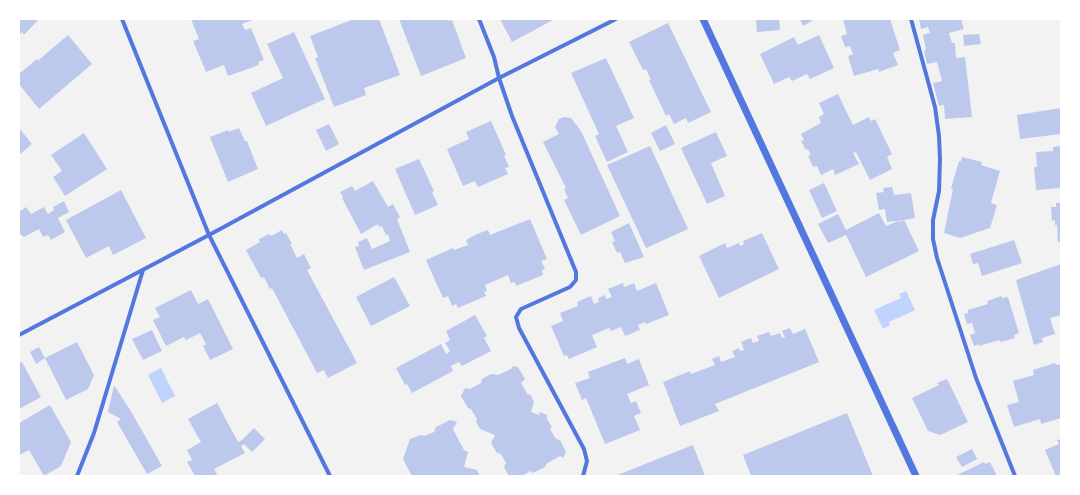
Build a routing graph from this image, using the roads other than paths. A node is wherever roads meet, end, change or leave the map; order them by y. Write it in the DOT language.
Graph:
graph roads {
  1 [pos="122,19"];
  2 [pos="479,19"];
  3 [pos="616,19"];
  4 [pos="703,19"];
  5 [pos="911,19"];
  6 [pos="499,78"];
  7 [pos="209,235"];
  8 [pos="143,270"];
  9 [pos="19,335"];
  10 [pos="77,476"];
  11 [pos="330,476"];
  12 [pos="583,476"];
  13 [pos="916,476"];
  14 [pos="1015,476"];
  1 -- 7 [label="street"];
  2 -- 6 [label="street"];
  3 -- 6 [label="street"];
  4 -- 13 [label="street"];
  5 -- 14 [label="street"];
  6 -- 7 [label="street"];
  6 -- 12 [label="street"];
  7 -- 8 [label="street"];
  7 -- 11 [label="street"];
  8 -- 9 [label="street"];
  8 -- 10 [label="street"];
}
